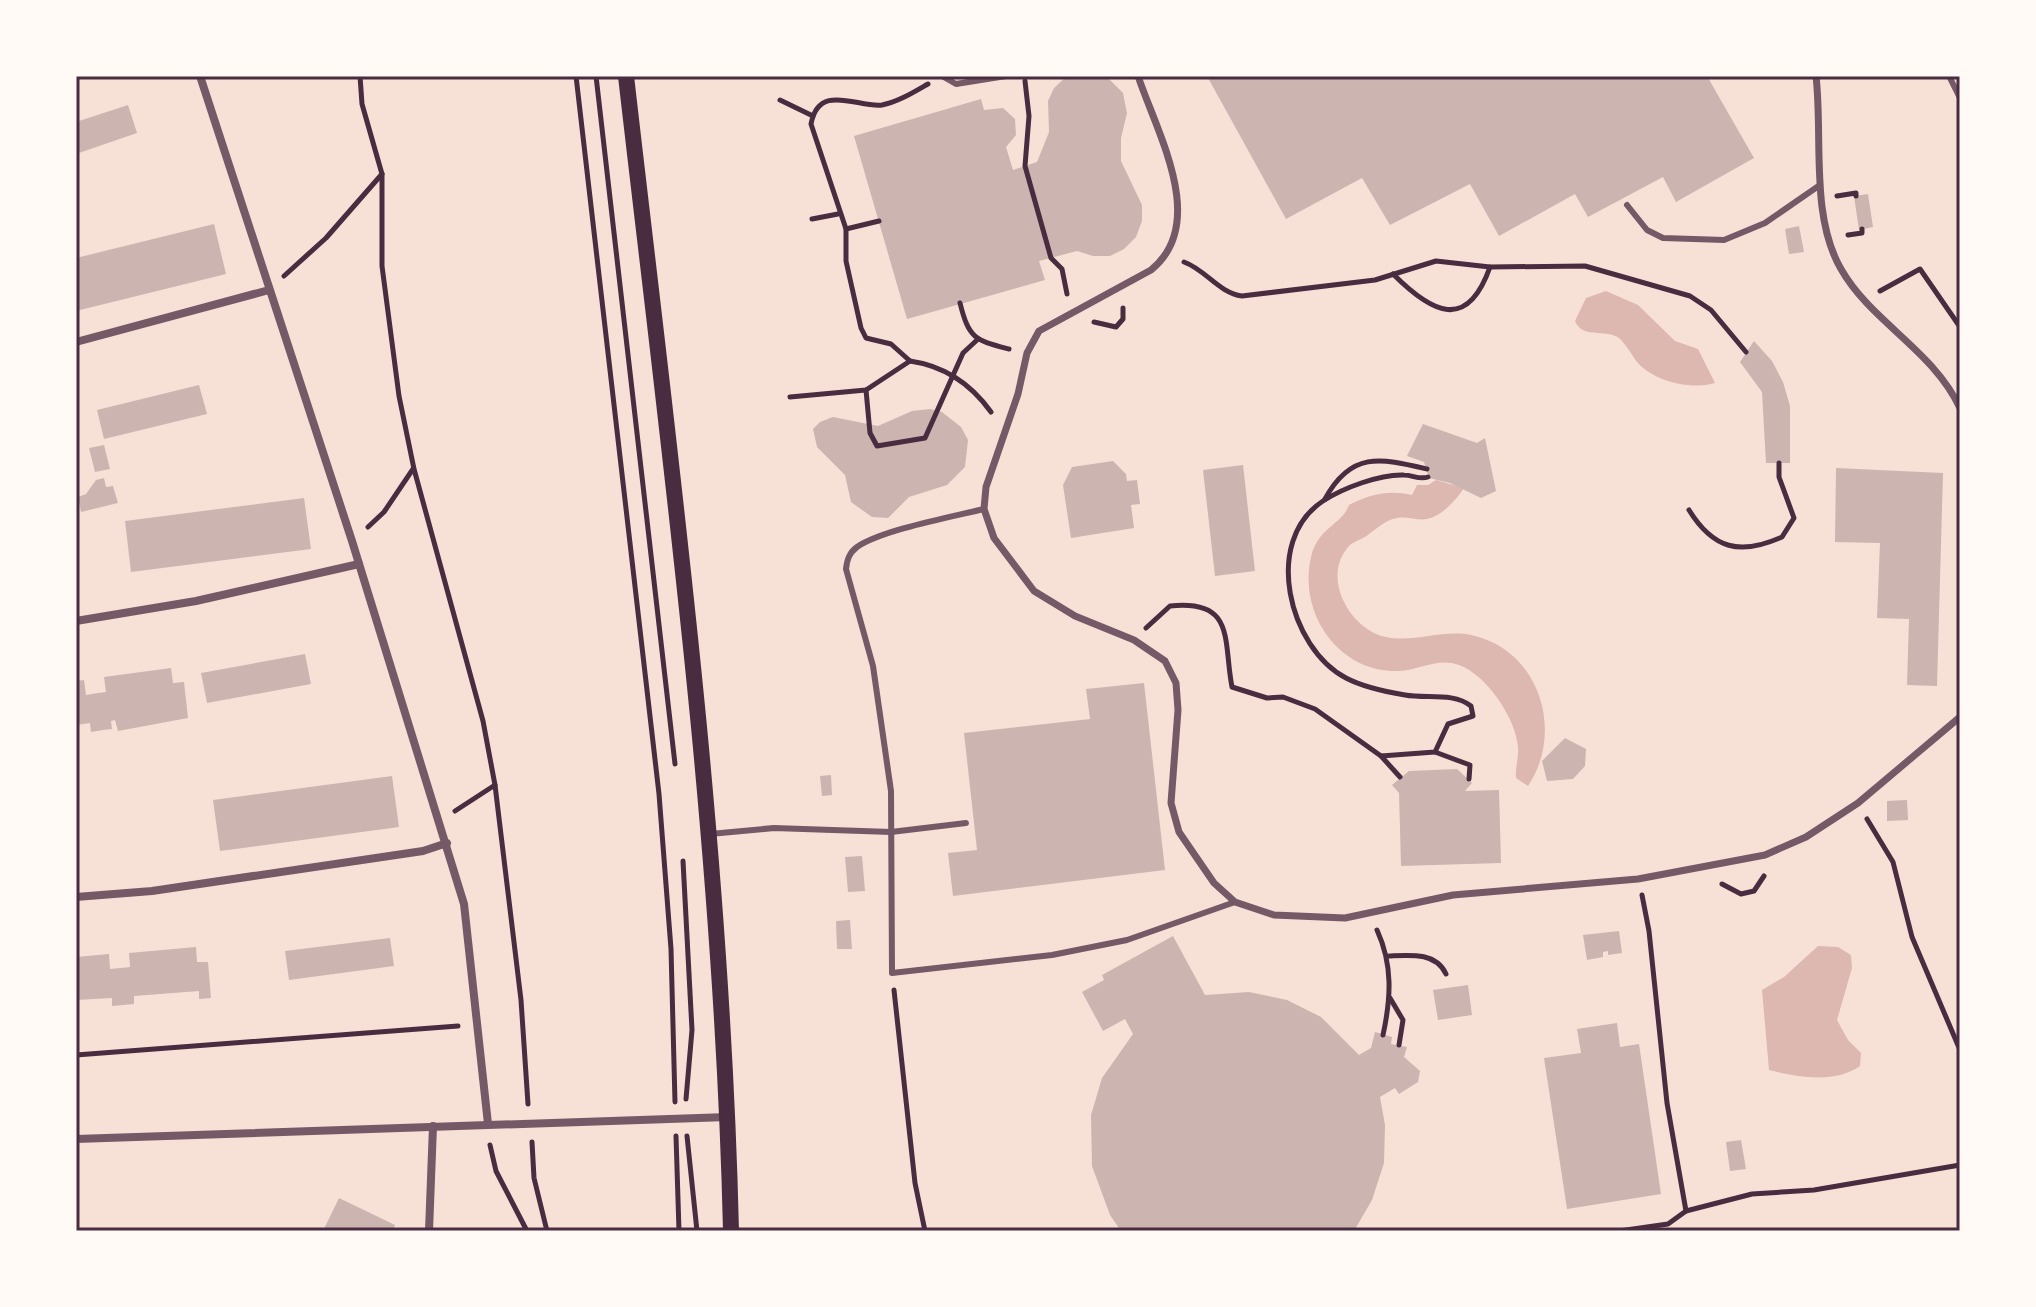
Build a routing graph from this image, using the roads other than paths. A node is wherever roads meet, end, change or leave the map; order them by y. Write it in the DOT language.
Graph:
graph roads {
  1 [pos="200,76"];
  2 [pos="626,76"];
  3 [pos="942,76"];
  4 [pos="1006,76"];
  5 [pos="1138,76"];
  6 [pos="1816,76"];
  7 [pos="1949,76"];
  8 [pos="1960,98"];
  9 [pos="1820,185"];
  10 [pos="1627,205"];
  11 [pos="269,290"];
  12 [pos="76,342"];
  13 [pos="1960,408"];
  14 [pos="984,509"];
  15 [pos="359,564"];
  16 [pos="76,621"];
  17 [pos="1960,717"];
  18 [pos="966,823"];
  19 [pos="891,832"];
  20 [pos="710,834"];
  21 [pos="447,843"];
  22 [pos="76,897"];
  23 [pos="1235,902"];
  24 [pos="728,1117"];
  25 [pos="488,1124"];
  26 [pos="433,1126"];
  27 [pos="76,1139"];
  28 [pos="429,1231"];
  29 [pos="731,1231"];
  1 -- 11 [label="street"];
  2 -- 20 [label="main road"];
  3 -- 4 [label="lane"];
  5 -- 14 [label="street"];
  6 -- 9 [label="street"];
  7 -- 8 [label="lane"];
  9 -- 10 [label="lane"];
  9 -- 13 [label="street"];
  11 -- 12 [label="street"];
  11 -- 15 [label="street"];
  14 -- 19 [label="lane"];
  14 -- 23 [label="street"];
  15 -- 16 [label="street"];
  15 -- 21 [label="street"];
  17 -- 23 [label="street"];
  18 -- 19 [label="lane"];
  19 -- 20 [label="lane"];
  19 -- 23 [label="lane"];
  20 -- 24 [label="main road"];
  21 -- 22 [label="street"];
  21 -- 25 [label="street"];
  24 -- 25 [label="street"];
  24 -- 29 [label="main road"];
  25 -- 26 [label="street"];
  26 -- 27 [label="street"];
  26 -- 28 [label="street"];
}
